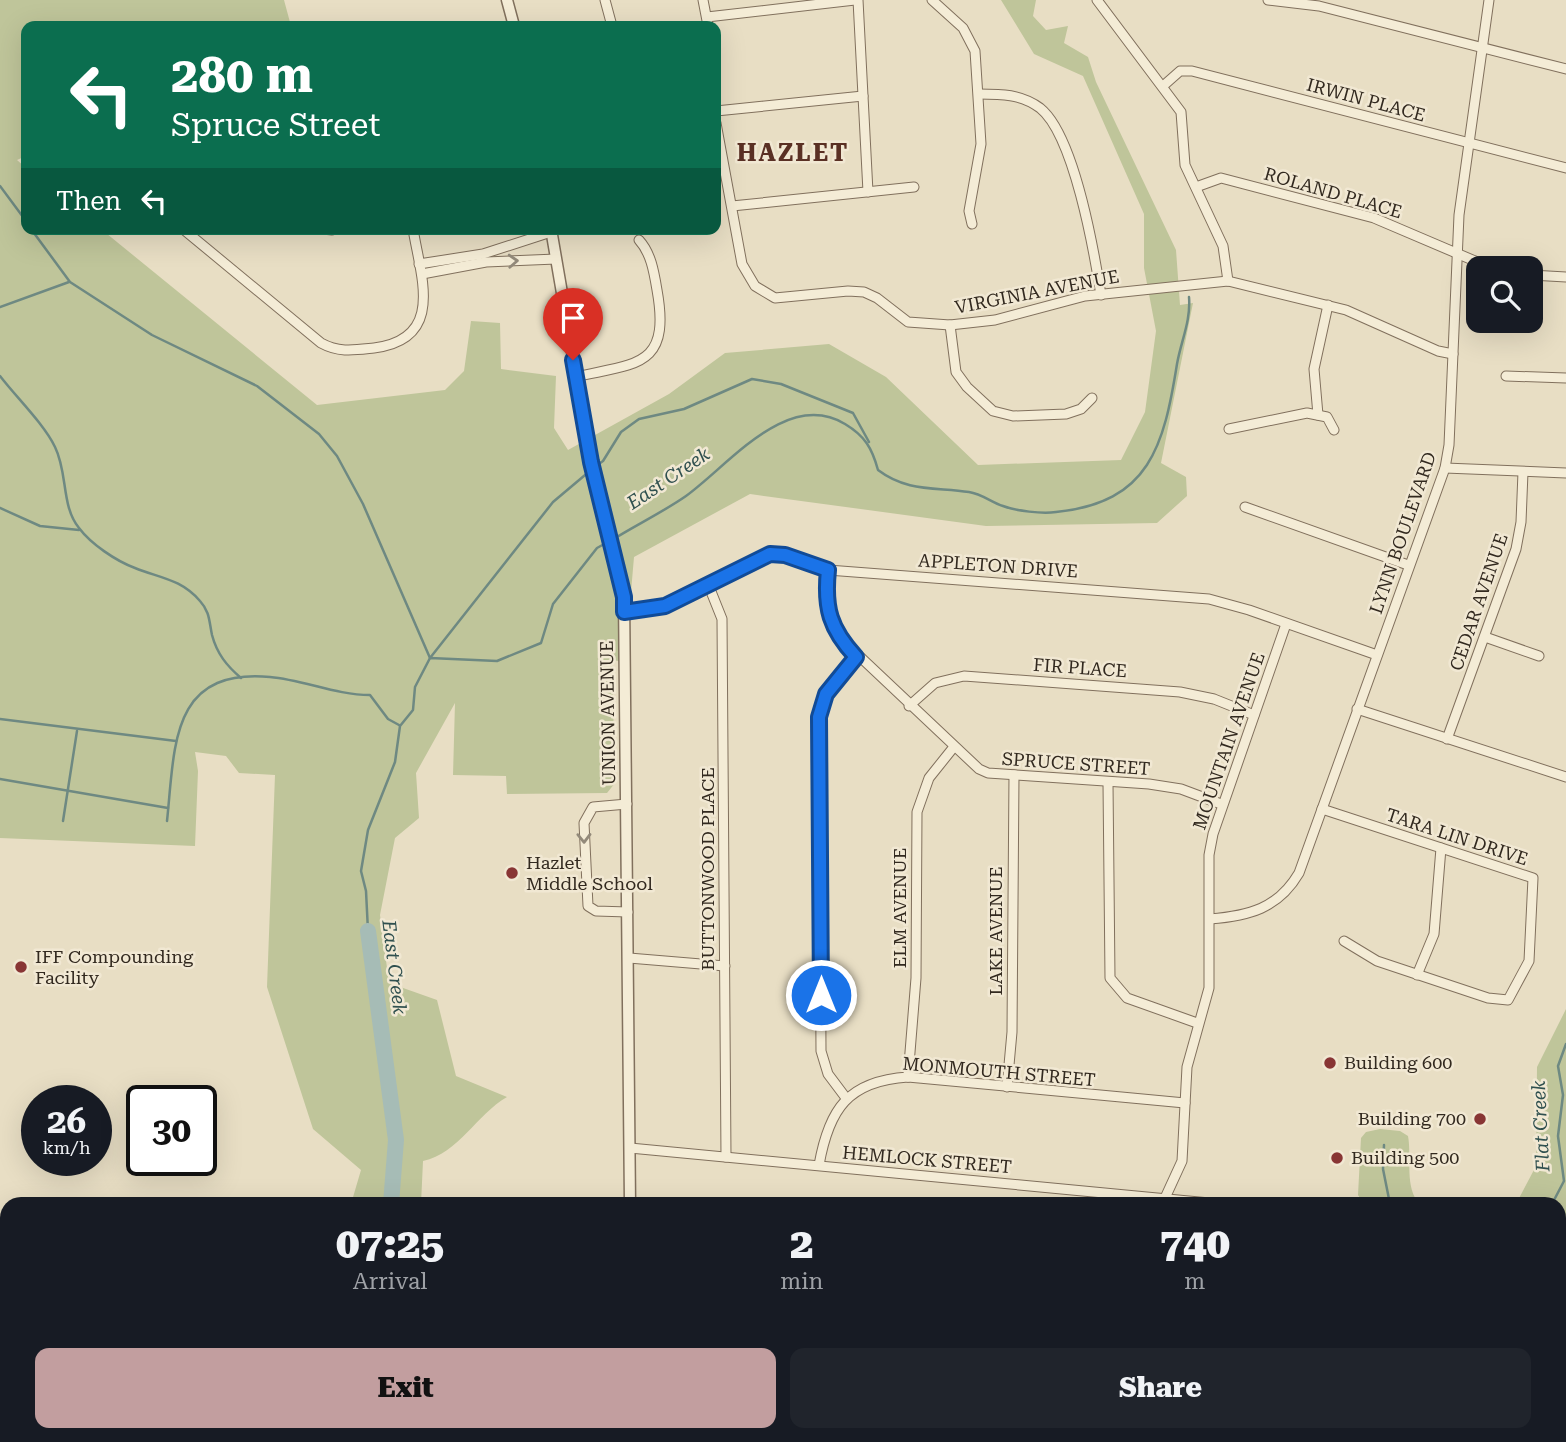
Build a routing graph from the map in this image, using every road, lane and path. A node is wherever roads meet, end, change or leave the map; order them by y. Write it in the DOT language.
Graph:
graph roads {
  1 [pos="507,0"];
  2 [pos="606,0"];
  3 [pos="703,0"];
  4 [pos="857,0"];
  5 [pos="932,0"];
  6 [pos="1097,0"];
  7 [pos="1268,0"];
  8 [pos="1489,0"];
  9 [pos="513,21"];
  10 [pos="611,21"];
  11 [pos="707,21"];
  12 [pos="714,21"];
  13 [pos="1482,48"];
  14 [pos="1566,69"];
  15 [pos="1163,86"];
  16 [pos="979,94"];
  17 [pos="863,96"];
  18 [pos="721,110"];
  19 [pos="1469,143"];
  20 [pos="721,149"];
  21 [pos="1566,169"];
  22 [pos="914,187"];
  23 [pos="1196,187"];
  24 [pos="868,192"];
  25 [pos="732,206"];
  26 [pos="972,224"];
  27 [pos="190,235"];
  28 [pos="414,235"];
  29 [pos="539,235"];
  30 [pos="552,235"];
  31 [pos="639,240"];
  32 [pos="1457,254"];
  33 [pos="1466,257"];
  34 [pos="556,259"];
  35 [pos="420,269"];
  36 [pos="1543,276"];
  37 [pos="1566,277"];
  38 [pos="1228,281"];
  39 [pos="1101,295"];
  40 [pos="1328,306"];
  41 [pos="950,325"];
  42 [pos="1453,354"];
  43 [pos="1506,376"];
  44 [pos="575,377"];
  45 [pos="1566,378"];
  46 [pos="1092,398"];
  47 [pos="1318,415"];
  48 [pos="1228,429"];
  49 [pos="1334,430"];
  50 [pos="1445,468"];
  51 [pos="1523,472"];
  52 [pos="1566,473"];
  53 [pos="1245,507"];
  54 [pos="1408,565"];
  55 [pos="828,570"];
  56 [pos="708,584"];
  57 [pos="624,612"];
  58 [pos="1286,624"];
  59 [pos="1485,637"];
  60 [pos="1377,655"];
  61 [pos="1539,656"];
  62 [pos="856,657"];
  63 [pos="909,706"];
  64 [pos="1357,709"];
  65 [pos="1255,715"];
  66 [pos="1447,739"];
  67 [pos="953,748"];
  68 [pos="1014,775"];
  69 [pos="1566,777"];
  70 [pos="1108,783"];
  71 [pos="627,804"];
  72 [pos="1221,804"];
  73 [pos="1322,809"];
  74 [pos="1441,848"];
  75 [pos="628,912"];
  76 [pos="1210,919"];
  77 [pos="1344,941"];
  78 [pos="629,958"];
  79 [pos="725,967"];
  80 [pos="1417,975"];
  81 [pos="1197,1023"];
  82 [pos="908,1077"];
  83 [pos="1007,1087"];
  84 [pos="846,1098"];
  85 [pos="1185,1103"];
  86 [pos="630,1148"];
  87 [pos="726,1157"];
  88 [pos="819,1165"];
  89 [pos="630,1197"];
  90 [pos="1155,1197"];
  91 [pos="1165,1197"];
  1 -- 9 [label="street"];
  2 -- 10 [label="street"];
  3 -- 11 [label="street"];
  4 -- 12 [label="street"];
  4 -- 17 [label="street"];
  5 -- 16 [label="street"];
  6 -- 15 [label="street"];
  7 -- 13 [label="street"];
  8 -- 13 [label="street, LYNN BOULEVARD"];
  13 -- 14 [label="street"];
  13 -- 19 [label="street, LYNN BOULEVARD"];
  15 -- 19 [label="street, IRWIN PLACE"];
  15 -- 23 [label="street"];
  16 -- 26 [label="street"];
  16 -- 39 [label="street"];
  17 -- 18 [label="street"];
  17 -- 24 [label="street"];
  19 -- 21 [label="street, IRWIN PLACE"];
  19 -- 32 [label="street, LYNN BOULEVARD"];
  20 -- 25 [label="street, VIRGINIA AVENUE"];
  22 -- 24 [label="street"];
  23 -- 32 [label="street, ROLAND PLACE"];
  23 -- 38 [label="street"];
  24 -- 25 [label="street"];
  25 -- 41 [label="street, VIRGINIA AVENUE"];
  27 -- 35 [label="street"];
  28 -- 35 [label="street"];
  29 -- 35 [label="street"];
  30 -- 34 [label="street, UNION AVENUE"];
  31 -- 44 [label="street"];
  32 -- 33 [label="street, ROLAND PLACE"];
  32 -- 42 [label="street, LYNN BOULEVARD"];
  35 -- 34 [label="street, one-way"];
  34 -- 44 [label="street, UNION AVENUE"];
  36 -- 37 [label="street"];
  38 -- 39 [label="street, VIRGINIA AVENUE"];
  38 -- 40 [label="street, VIRGINIA AVENUE"];
  39 -- 41 [label="street, VIRGINIA AVENUE"];
  40 -- 42 [label="street, VIRGINIA AVENUE"];
  40 -- 47 [label="street"];
  41 -- 46 [label="street"];
  42 -- 50 [label="street, LYNN BOULEVARD"];
  43 -- 45 [label="street"];
  44 -- 57 [label="street, UNION AVENUE"];
  47 -- 48 [label="street"];
  47 -- 49 [label="street"];
  50 -- 51 [label="street"];
  50 -- 54 [label="street, LYNN BOULEVARD"];
  51 -- 52 [label="street"];
  51 -- 59 [label="street, CEDAR AVENUE"];
  53 -- 54 [label="street"];
  54 -- 60 [label="street, LYNN BOULEVARD"];
  55 -- 56 [label="street, APPLETON DRIVE"];
  55 -- 58 [label="street, APPLETON DRIVE"];
  55 -- 62 [label="street, SPRUCE STREET"];
  56 -- 57 [label="street, APPLETON DRIVE"];
  56 -- 79 [label="street, BUTTONWOOD PLACE"];
  57 -- 71 [label="street, UNION AVENUE"];
  58 -- 60 [label="street, APPLETON DRIVE"];
  58 -- 65 [label="street, MOUNTAIN AVENUE"];
  59 -- 61 [label="street"];
  59 -- 66 [label="street, CEDAR AVENUE"];
  60 -- 64 [label="street, LYNN BOULEVARD"];
  62 -- 63 [label="street, SPRUCE STREET"];
  62 -- 84 [label="street"];
  63 -- 65 [label="street, FIR PLACE"];
  63 -- 67 [label="street, SPRUCE STREET"];
  64 -- 66 [label="street"];
  64 -- 73 [label="street, LYNN BOULEVARD"];
  65 -- 72 [label="street, MOUNTAIN AVENUE"];
  66 -- 69 [label="street"];
  67 -- 68 [label="street, SPRUCE STREET"];
  67 -- 82 [label="street, ELM AVENUE"];
  68 -- 70 [label="street, SPRUCE STREET"];
  68 -- 83 [label="street, LAKE AVENUE"];
  70 -- 72 [label="street, SPRUCE STREET"];
  70 -- 81 [label="street"];
  71 -- 75 [label="street, UNION AVENUE"];
  71 -- 75 [label="street, one-way"];
  72 -- 76 [label="street, MOUNTAIN AVENUE"];
  73 -- 74 [label="street, TARA LIN DRIVE"];
  73 -- 76 [label="street, LYNN BOULEVARD"];
  74 -- 80 [label="street"];
  74 -- 80 [label="street, TARA LIN DRIVE"];
  75 -- 78 [label="street, UNION AVENUE"];
  76 -- 81 [label="street, MOUNTAIN AVENUE"];
  77 -- 80 [label="street, TARA LIN DRIVE"];
  78 -- 79 [label="street"];
  78 -- 86 [label="street, UNION AVENUE"];
  79 -- 87 [label="street, BUTTONWOOD PLACE"];
  81 -- 85 [label="street, MOUNTAIN AVENUE"];
  82 -- 83 [label="street, MONMOUTH STREET"];
  82 -- 84 [label="street, MONMOUTH STREET"];
  83 -- 85 [label="street, MONMOUTH STREET"];
  84 -- 88 [label="street"];
  85 -- 91 [label="street, MOUNTAIN AVENUE"];
  86 -- 87 [label="street, HEMLOCK STREET"];
  86 -- 89 [label="street, UNION AVENUE"];
  87 -- 88 [label="street, HEMLOCK STREET"];
  88 -- 90 [label="street, HEMLOCK STREET"];
}
